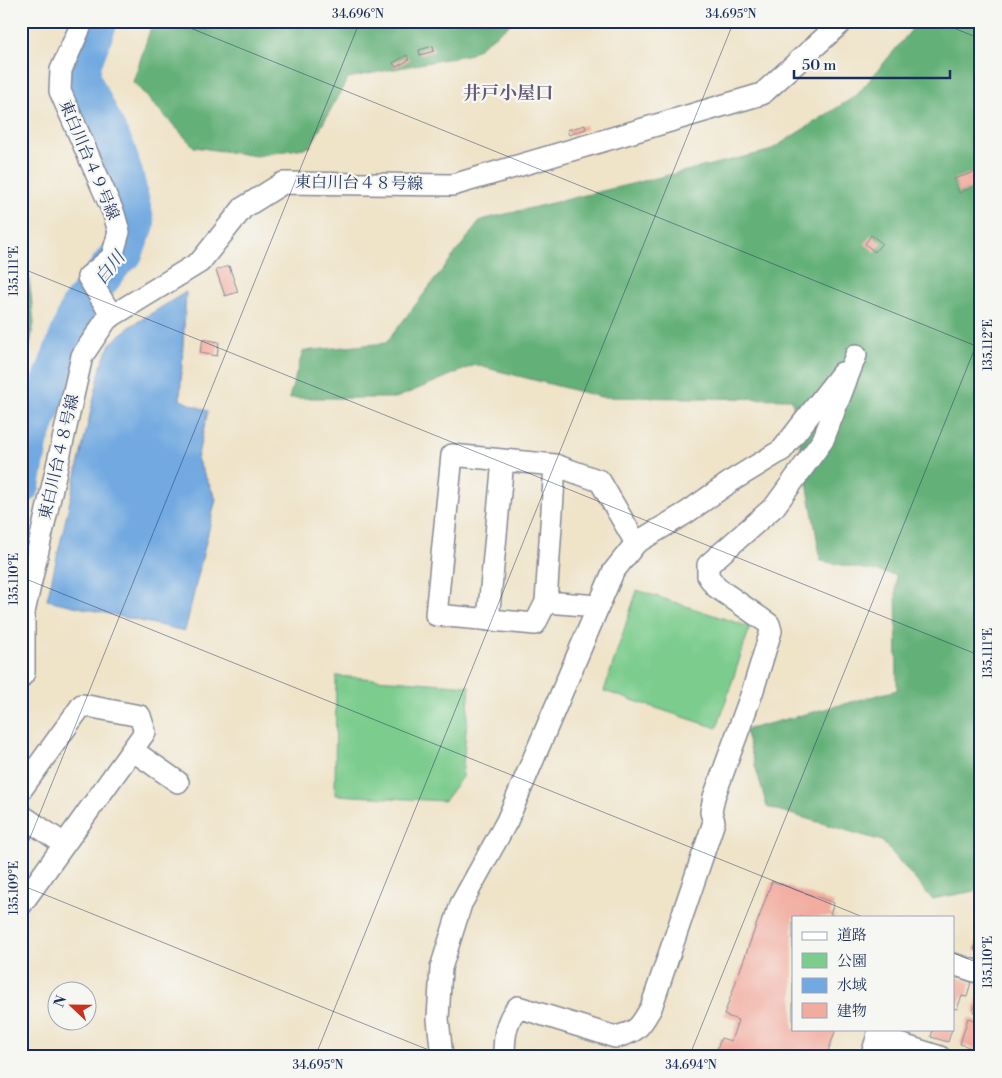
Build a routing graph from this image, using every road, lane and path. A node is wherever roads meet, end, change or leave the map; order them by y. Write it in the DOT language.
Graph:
graph roads {
  1 [pos="83,21"];
  2 [pos="843,21"];
  3 [pos="112,316"];
  4 [pos="503,460"];
  5 [pos="555,465"];
  6 [pos="636,542"];
  7 [pos="546,602"];
  8 [pos="598,606"];
  9 [pos="488,620"];
  10 [pos="21,677"];
  11 [pos="132,750"];
  12 [pos="178,782"];
  13 [pos="21,790"];
  14 [pos="21,815"];
  15 [pos="64,844"];
  16 [pos="21,905"];
  17 [pos="954,964"];
  18 [pos="981,973"];
  19 [pos="876,1041"];
  20 [pos="442,1057"];
  21 [pos="504,1057"];
  22 [pos="940,1057"];
  1 -- 3 [label="street, 東白川台４９号線"];
  2 -- 3 [label="street, 東白川台４８号線"];
  3 -- 10 [label="street, 東白川台４８号線"];
  4 -- 5 [label="street"];
  4 -- 9 [label="street"];
  4 -- 9 [label="street"];
  5 -- 6 [label="street"];
  5 -- 7 [label="street"];
  6 -- 8 [label="street"];
  6 -- 21 [label="street"];
  7 -- 8 [label="street"];
  7 -- 9 [label="street"];
  8 -- 20 [label="street"];
  11 -- 12 [label="street"];
  11 -- 13 [label="street"];
  11 -- 15 [label="street"];
  14 -- 15 [label="street"];
  15 -- 16 [label="street"];
  17 -- 18 [label="street"];
  19 -- 22 [label="street"];
}
